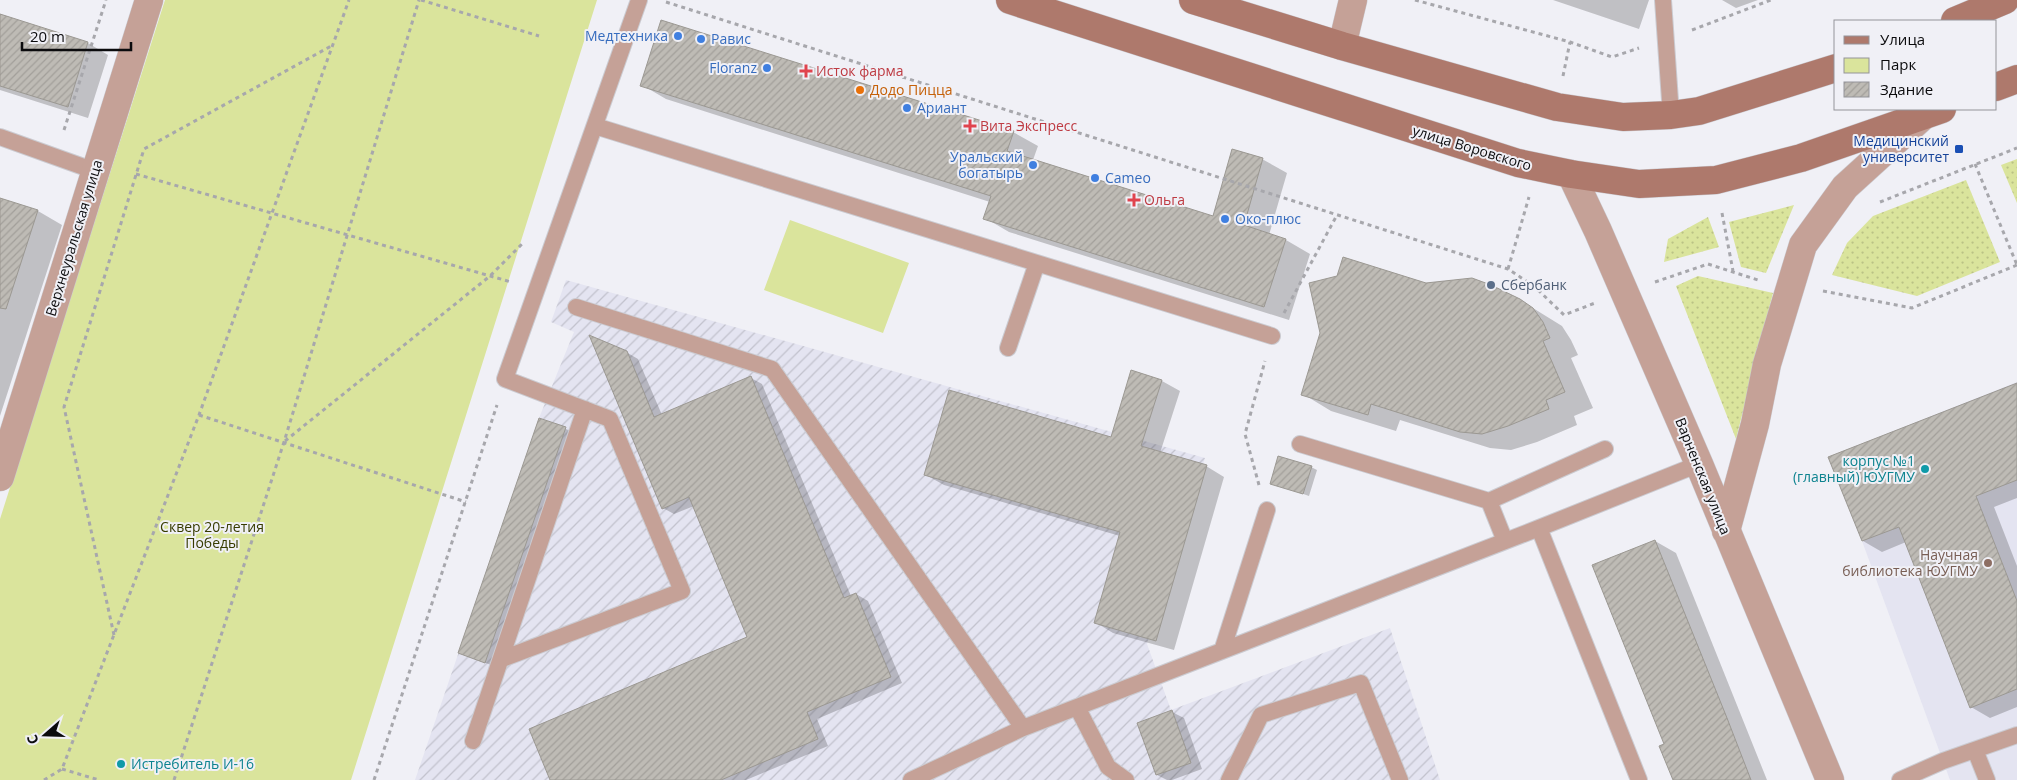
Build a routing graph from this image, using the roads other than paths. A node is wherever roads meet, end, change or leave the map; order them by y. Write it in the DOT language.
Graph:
graph roads {
  1 [pos="149,0"];
  2 [pos="639,0"];
  3 [pos="1010,0"];
  4 [pos="1193,0"];
  5 [pos="1353,0"];
  6 [pos="1663,0"];
  7 [pos="2005,0"];
  8 [pos="1957,20"];
  9 [pos="1342,46"];
  10 [pos="1834,69"];
  11 [pos="2017,78"];
  12 [pos="1997,87"];
  13 [pos="1932,113"];
  14 [pos="1671,115"];
  15 [pos="595,126"];
  16 [pos="0,137"];
  17 [pos="95,171"];
  18 [pos="1571,174"];
  19 [pos="1037,263"];
  20 [pos="576,307"];
  21 [pos="1272,336"];
  22 [pos="1008,348"];
  23 [pos="585,410"];
  24 [pos="1300,444"];
  25 [pos="1605,449"];
  26 [pos="1699,464"];
  27 [pos="0,477"];
  28 [pos="1489,501"];
  29 [pos="1267,510"];
  30 [pos="1539,528"];
  31 [pos="1726,531"];
  32 [pos="1505,541"];
  33 [pos="1222,651"];
  34 [pos="502,659"];
  35 [pos="1077,707"];
  36 [pos="1023,728"];
  37 [pos="2017,735"];
  38 [pos="473,741"];
  39 [pos="1975,750"];
  40 [pos="912,780"];
  41 [pos="1126,780"];
  42 [pos="1229,780"];
  43 [pos="1400,780"];
  44 [pos="1639,780"];
  45 [pos="1830,780"];
  46 [pos="1900,780"];
  47 [pos="1987,780"];
  1 -- 17 [label="street, Верхнеуральская улица"];
  2 -- 15 [label="lane"];
  3 -- 18 [label="main road, улица Воровского"];
  4 -- 9 [label="main road"];
  5 -- 9 [label="street"];
  6 -- 14 [label="lane"];
  7 -- 8 [label="main road"];
  9 -- 14 [label="main road"];
  10 -- 14 [label="main road"];
  11 -- 12 [label="main road"];
  13 -- 18 [label="main road, улица Воровского"];
  13 -- 31 [label="street"];
  15 -- 19 [label="lane"];
  15 -- 23 [label="lane"];
  16 -- 17 [label="lane"];
  17 -- 27 [label="street, Верхнеуральская улица"];
  18 -- 26 [label="street, Варненская улица"];
  19 -- 21 [label="lane"];
  19 -- 22 [label="lane"];
  20 -- 36 [label="lane"];
  23 -- 34 [label="lane"];
  23 -- 34 [label="lane"];
  24 -- 28 [label="lane"];
  25 -- 28 [label="lane"];
  26 -- 30 [label="lane"];
  26 -- 31 [label="street, Варненская улица"];
  28 -- 32 [label="lane"];
  29 -- 33 [label="lane"];
  30 -- 32 [label="lane"];
  30 -- 44 [label="lane"];
  31 -- 45 [label="street, Варненская улица"];
  32 -- 33 [label="lane"];
  33 -- 35 [label="lane"];
  34 -- 38 [label="lane"];
  35 -- 36 [label="lane"];
  35 -- 41 [label="lane"];
  36 -- 40 [label="lane"];
  37 -- 39 [label="lane"];
  39 -- 46 [label="lane"];
  39 -- 47 [label="lane"];
  42 -- 43 [label="lane"];
}
